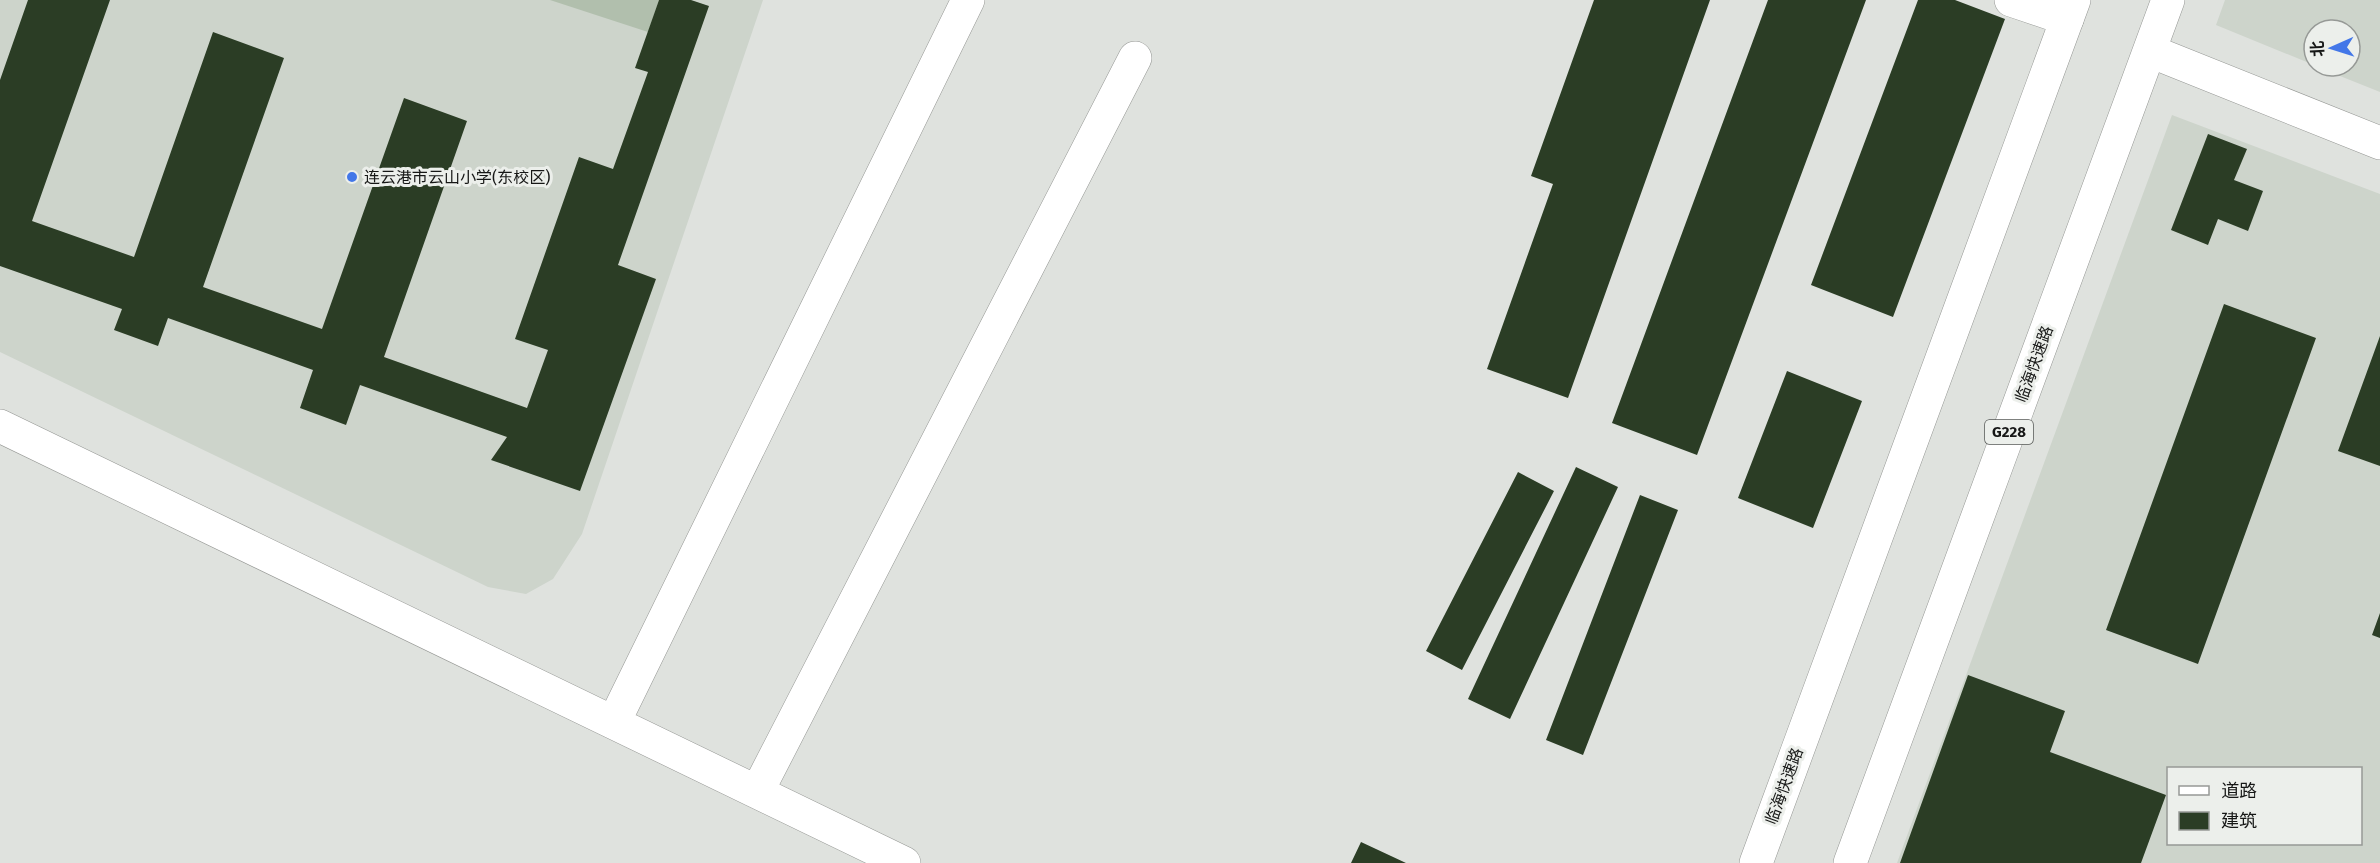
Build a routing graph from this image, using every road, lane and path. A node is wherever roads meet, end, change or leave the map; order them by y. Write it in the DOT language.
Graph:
graph roads {
  1 [pos="968,0"];
  2 [pos="2012,0"];
  3 [pos="2168,0"];
  4 [pos="2070,10"];
  5 [pos="2150,51"];
  6 [pos="1135,58"];
  7 [pos="2380,143"];
  8 [pos="0,426"];
  9 [pos="614,722"];
  10 [pos="757,792"];
  11 [pos="904,863"];
  12 [pos="1755,863"];
  13 [pos="1850,863"];
  1 -- 9 [label="main road"];
  2 -- 4 [label="main road"];
  3 -- 5 [label="main road, 临海快速路 / G228"];
  4 -- 12 [label="main road, 临海快速路"];
  5 -- 7 [label="main road"];
  5 -- 13 [label="main road, 临海快速路 / G228"];
  6 -- 10 [label="main road"];
  8 -- 9 [label="main road"];
  9 -- 10 [label="main road"];
  10 -- 11 [label="main road"];
}
